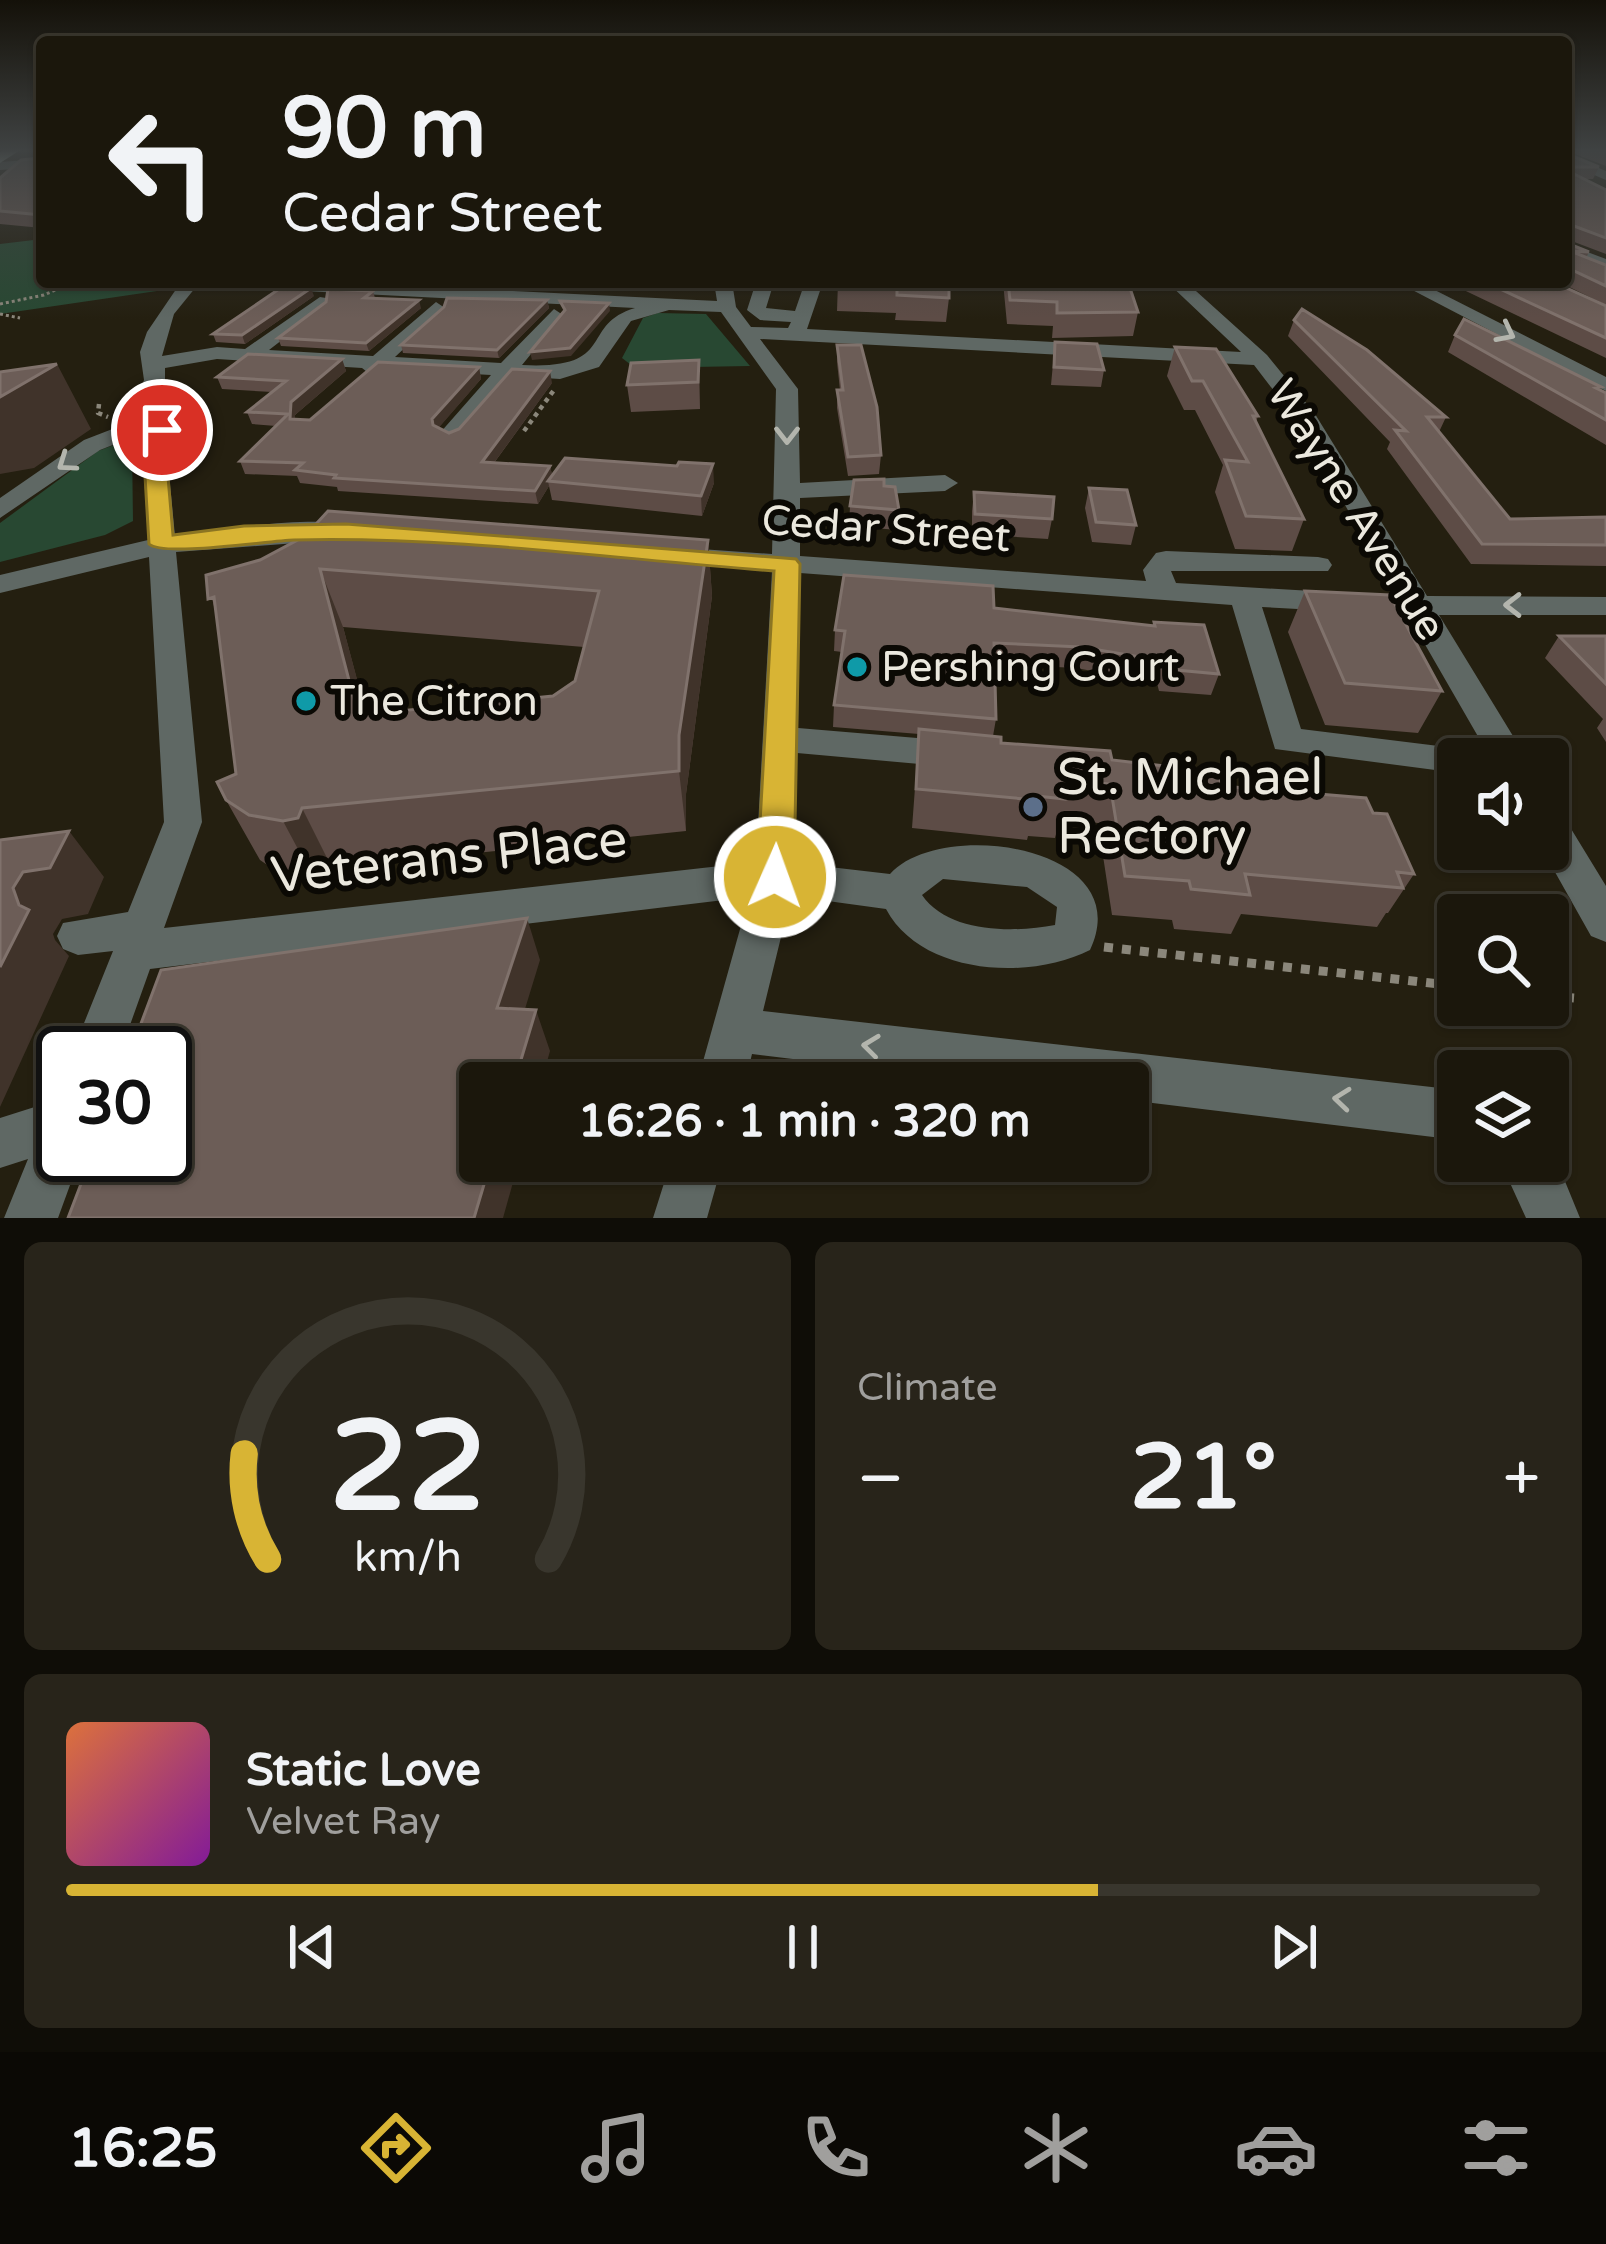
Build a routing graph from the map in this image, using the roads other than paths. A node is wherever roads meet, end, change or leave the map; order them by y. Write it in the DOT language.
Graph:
graph roads {
  1 [pos="1572,251"];
  2 [pos="1606,265"];
  3 [pos="185,288"];
  4 [pos="330,288"];
  5 [pos="725,288"];
  6 [pos="763,288"];
  7 [pos="812,288"];
  8 [pos="1183,288"];
  9 [pos="1418,288"];
  10 [pos="434,294"];
  11 [pos="320,302"];
  12 [pos="728,307"];
  13 [pos="616,309"];
  14 [pos="554,315"];
  15 [pos="800,326"];
  16 [pos="744,332"];
  17 [pos="251,354"];
  18 [pos="1260,359"];
  19 [pos="380,361"];
  20 [pos="154,367"];
  21 [pos="510,370"];
  22 [pos="355,382"];
  23 [pos="1604,383"];
  24 [pos="146,434"];
  25 [pos="451,434"];
  26 [pos="945,483"];
  27 [pos="787,490"];
  28 [pos="0,510"];
  29 [pos="368,532"];
  30 [pos="162,544"];
  31 [pos="653,554"];
  32 [pos="787,564"];
  33 [pos="1318,565"];
  34 [pos="0,584"];
  35 [pos="1164,591"];
  36 [pos="1244,597"];
  37 [pos="1420,605"];
  38 [pos="1606,605"];
  39 [pos="1497,738"];
  40 [pos="780,739"];
  41 [pos="979,757"];
  42 [pos="1437,758"];
  43 [pos="1569,860"];
  44 [pos="775,877"];
  45 [pos="899,893"];
  46 [pos="1606,923"];
  47 [pos="78,936"];
  48 [pos="139,940"];
  49 [pos="106,1026"];
  50 [pos="737,1030"];
  51 [pos="727,1062"];
  52 [pos="1437,1113"];
  53 [pos="36,1132"];
  54 [pos="0,1143"];
  55 [pos="45,1182"];
  56 [pos="691,1182"];
  57 [pos="1540,1182"];
  58 [pos="31,1218"];
  59 [pos="680,1218"];
  60 [pos="1553,1218"];
  1 -- 2 [label="street"];
  3 -- 20 [label="street"];
  4 -- 10 [label="street"];
  5 -- 12 [label="street"];
  6 -- 15 [label="street"];
  7 -- 15 [label="street"];
  8 -- 18 [label="street, Wayne Avenue"];
  9 -- 23 [label="street, one-way"];
  10 -- 13 [label="street"];
  10 -- 19 [label="street"];
  11 -- 17 [label="street"];
  12 -- 13 [label="street"];
  12 -- 16 [label="street"];
  13 -- 21 [label="street"];
  14 -- 21 [label="street"];
  15 -- 16 [label="street"];
  15 -- 18 [label="street"];
  16 -- 27 [label="street, one-way"];
  17 -- 19 [label="street"];
  17 -- 20 [label="street"];
  18 -- 37 [label="street, Wayne Avenue"];
  19 -- 21 [label="street"];
  19 -- 22 [label="street"];
  20 -- 24 [label="street"];
  21 -- 25 [label="street"];
  24 -- 28 [label="street, one-way"];
  24 -- 30 [label="street"];
  26 -- 27 [label="street"];
  27 -- 32 [label="street"];
  29 -- 30 [label="street"];
  30 -- 34 [label="street"];
  30 -- 48 [label="street"];
  31 -- 32 [label="street, Cedar Street"];
  32 -- 35 [label="street, Cedar Street"];
  32 -- 40 [label="street"];
  33 -- 35 [label="street"];
  35 -- 36 [label="street, Cedar Street"];
  36 -- 37 [label="street, Cedar Street"];
  36 -- 42 [label="street"];
  38 -- 37 [label="street, Cedar Street, one-way"];
  37 -- 39 [label="street, Wayne Avenue"];
  40 -- 41 [label="street"];
  40 -- 44 [label="street"];
  43 -- 46 [label="street"];
  44 -- 45 [label="street, Veterans Place"];
  44 -- 48 [label="street, Veterans Place"];
  44 -- 50 [label="street"];
  45 -- 45 [label="street"];
  47 -- 48 [label="street, Veterans Place"];
  48 -- 49 [label="street"];
  50 -- 51 [label="street"];
  52 -- 50 [label="street, one-way"];
  53 -- 54 [label="street"];
  55 -- 58 [label="street"];
  56 -- 59 [label="street"];
  57 -- 60 [label="street"];
}
